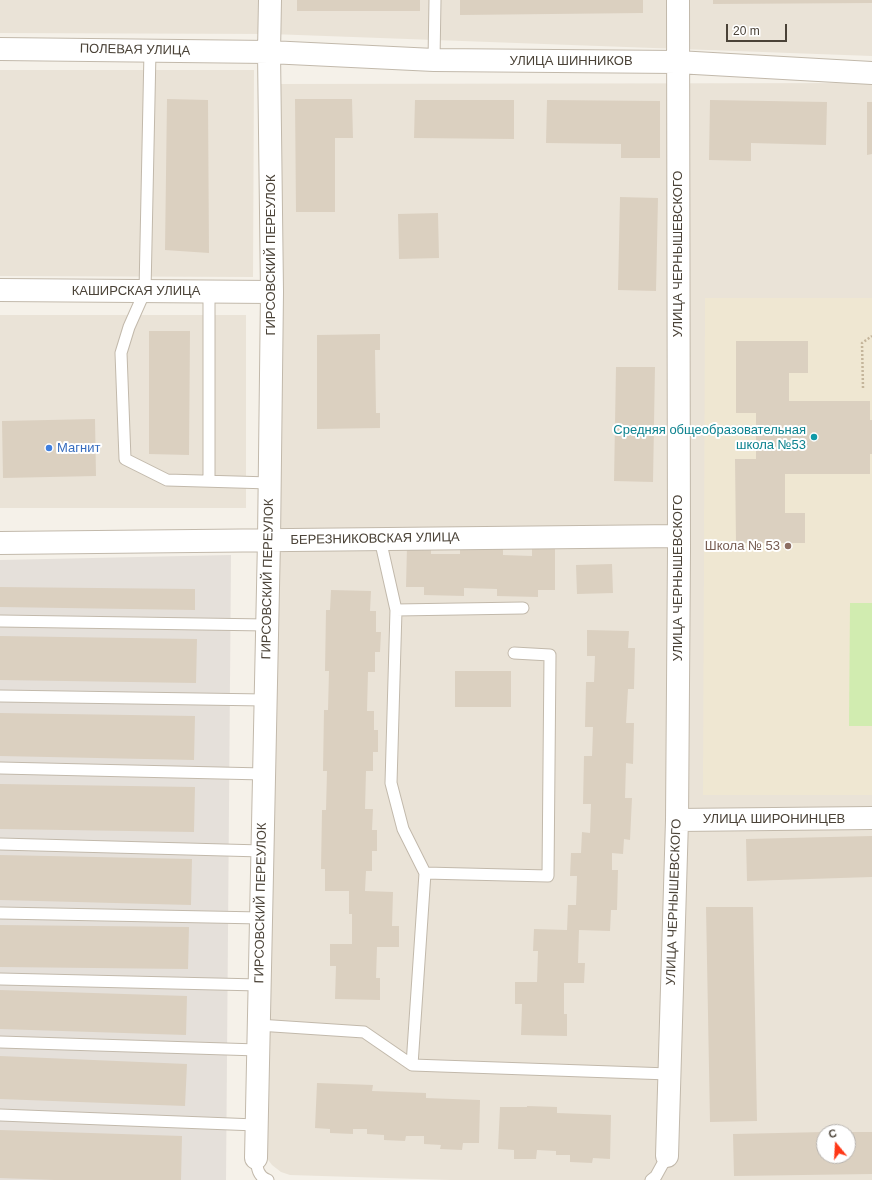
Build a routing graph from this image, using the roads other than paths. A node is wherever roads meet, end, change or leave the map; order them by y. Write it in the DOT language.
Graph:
graph roads {
  1 [pos="270,0"];
  2 [pos="435,0"];
  3 [pos="678,0"];
  4 [pos="0,49"];
  5 [pos="150,51"];
  6 [pos="269,52"];
  7 [pos="434,60"];
  8 [pos="678,62"];
  9 [pos="872,73"];
  10 [pos="0,290"];
  11 [pos="144,291"];
  12 [pos="209,291"];
  13 [pos="272,292"];
  14 [pos="208,481"];
  15 [pos="270,483"];
  16 [pos="679,536"];
  17 [pos="380,539"];
  18 [pos="269,540"];
  19 [pos="0,543"];
  20 [pos="523,608"];
  21 [pos="396,610"];
  22 [pos="0,621"];
  23 [pos="267,625"];
  24 [pos="514,652"];
  25 [pos="0,696"];
  26 [pos="265,700"];
  27 [pos="0,768"];
  28 [pos="264,774"];
  29 [pos="872,818"];
  30 [pos="677,820"];
  31 [pos="0,844"];
  32 [pos="262,851"];
  33 [pos="425,873"];
  34 [pos="0,913"];
  35 [pos="261,918"];
  36 [pos="0,979"];
  37 [pos="259,985"];
  38 [pos="258,1025"];
  39 [pos="0,1042"];
  40 [pos="258,1050"];
  41 [pos="412,1064"];
  42 [pos="670,1074"];
  43 [pos="0,1115"];
  44 [pos="256,1125"];
  45 [pos="667,1156"];
  46 [pos="256,1158"];
  47 [pos="268,1180"];
  48 [pos="652,1180"];
  1 -- 6 [label="street, ГИРСОВСКИЙ ПЕРЕУЛОК"];
  2 -- 7 [label="lane"];
  3 -- 8 [label="street, УЛИЦА ЧЕРНЫШЕВСКОГО"];
  4 -- 5 [label="street, ПОЛЕВАЯ УЛИЦА"];
  5 -- 6 [label="street, ПОЛЕВАЯ УЛИЦА"];
  5 -- 11 [label="lane"];
  6 -- 7 [label="street, УЛИЦА ШИННИКОВ"];
  6 -- 13 [label="street, ГИРСОВСКИЙ ПЕРЕУЛОК"];
  7 -- 8 [label="street, УЛИЦА ШИННИКОВ"];
  8 -- 9 [label="street, УЛИЦА ШИННИКОВ"];
  8 -- 16 [label="street, УЛИЦА ЧЕРНЫШЕВСКОГО"];
  10 -- 11 [label="street, КАШИРСКАЯ УЛИЦА"];
  11 -- 12 [label="street, КАШИРСКАЯ УЛИЦА"];
  11 -- 14 [label="lane"];
  12 -- 13 [label="street, КАШИРСКАЯ УЛИЦА"];
  12 -- 14 [label="lane"];
  13 -- 15 [label="street, ГИРСОВСКИЙ ПЕРЕУЛОК"];
  14 -- 15 [label="lane"];
  15 -- 18 [label="street, ГИРСОВСКИЙ ПЕРЕУЛОК"];
  16 -- 17 [label="street, БЕРЕЗНИКОВСКАЯ УЛИЦА"];
  16 -- 30 [label="street, УЛИЦА ЧЕРНЫШЕВСКОГО"];
  17 -- 18 [label="street, БЕРЕЗНИКОВСКАЯ УЛИЦА"];
  17 -- 21 [label="lane"];
  18 -- 19 [label="street, БЕРЕЗНИКОВСКАЯ УЛИЦА"];
  18 -- 23 [label="street, ГИРСОВСКИЙ ПЕРЕУЛОК"];
  20 -- 21 [label="lane"];
  21 -- 33 [label="lane"];
  22 -- 23 [label="lane"];
  23 -- 26 [label="street, ГИРСОВСКИЙ ПЕРЕУЛОК"];
  24 -- 33 [label="lane"];
  25 -- 26 [label="lane"];
  26 -- 28 [label="street, ГИРСОВСКИЙ ПЕРЕУЛОК"];
  27 -- 28 [label="lane"];
  28 -- 32 [label="street, ГИРСОВСКИЙ ПЕРЕУЛОК"];
  29 -- 30 [label="street, УЛИЦА ШИРОНИНЦЕВ"];
  30 -- 42 [label="street, УЛИЦА ЧЕРНЫШЕВСКОГО"];
  31 -- 32 [label="lane"];
  32 -- 35 [label="street, ГИРСОВСКИЙ ПЕРЕУЛОК"];
  33 -- 41 [label="lane"];
  34 -- 35 [label="lane"];
  35 -- 37 [label="street, ГИРСОВСКИЙ ПЕРЕУЛОК"];
  36 -- 37 [label="lane"];
  37 -- 38 [label="street, ГИРСОВСКИЙ ПЕРЕУЛОК"];
  38 -- 40 [label="street, ГИРСОВСКИЙ ПЕРЕУЛОК"];
  38 -- 41 [label="lane"];
  39 -- 40 [label="lane"];
  40 -- 44 [label="street, ГИРСОВСКИЙ ПЕРЕУЛОК"];
  41 -- 42 [label="lane"];
  42 -- 45 [label="street, УЛИЦА ЧЕРНЫШЕВСКОГО"];
  43 -- 44 [label="lane"];
  44 -- 46 [label="street, ГИРСОВСКИЙ ПЕРЕУЛОК"];
  45 -- 48 [label="lane"];
  46 -- 47 [label="lane"];
}
